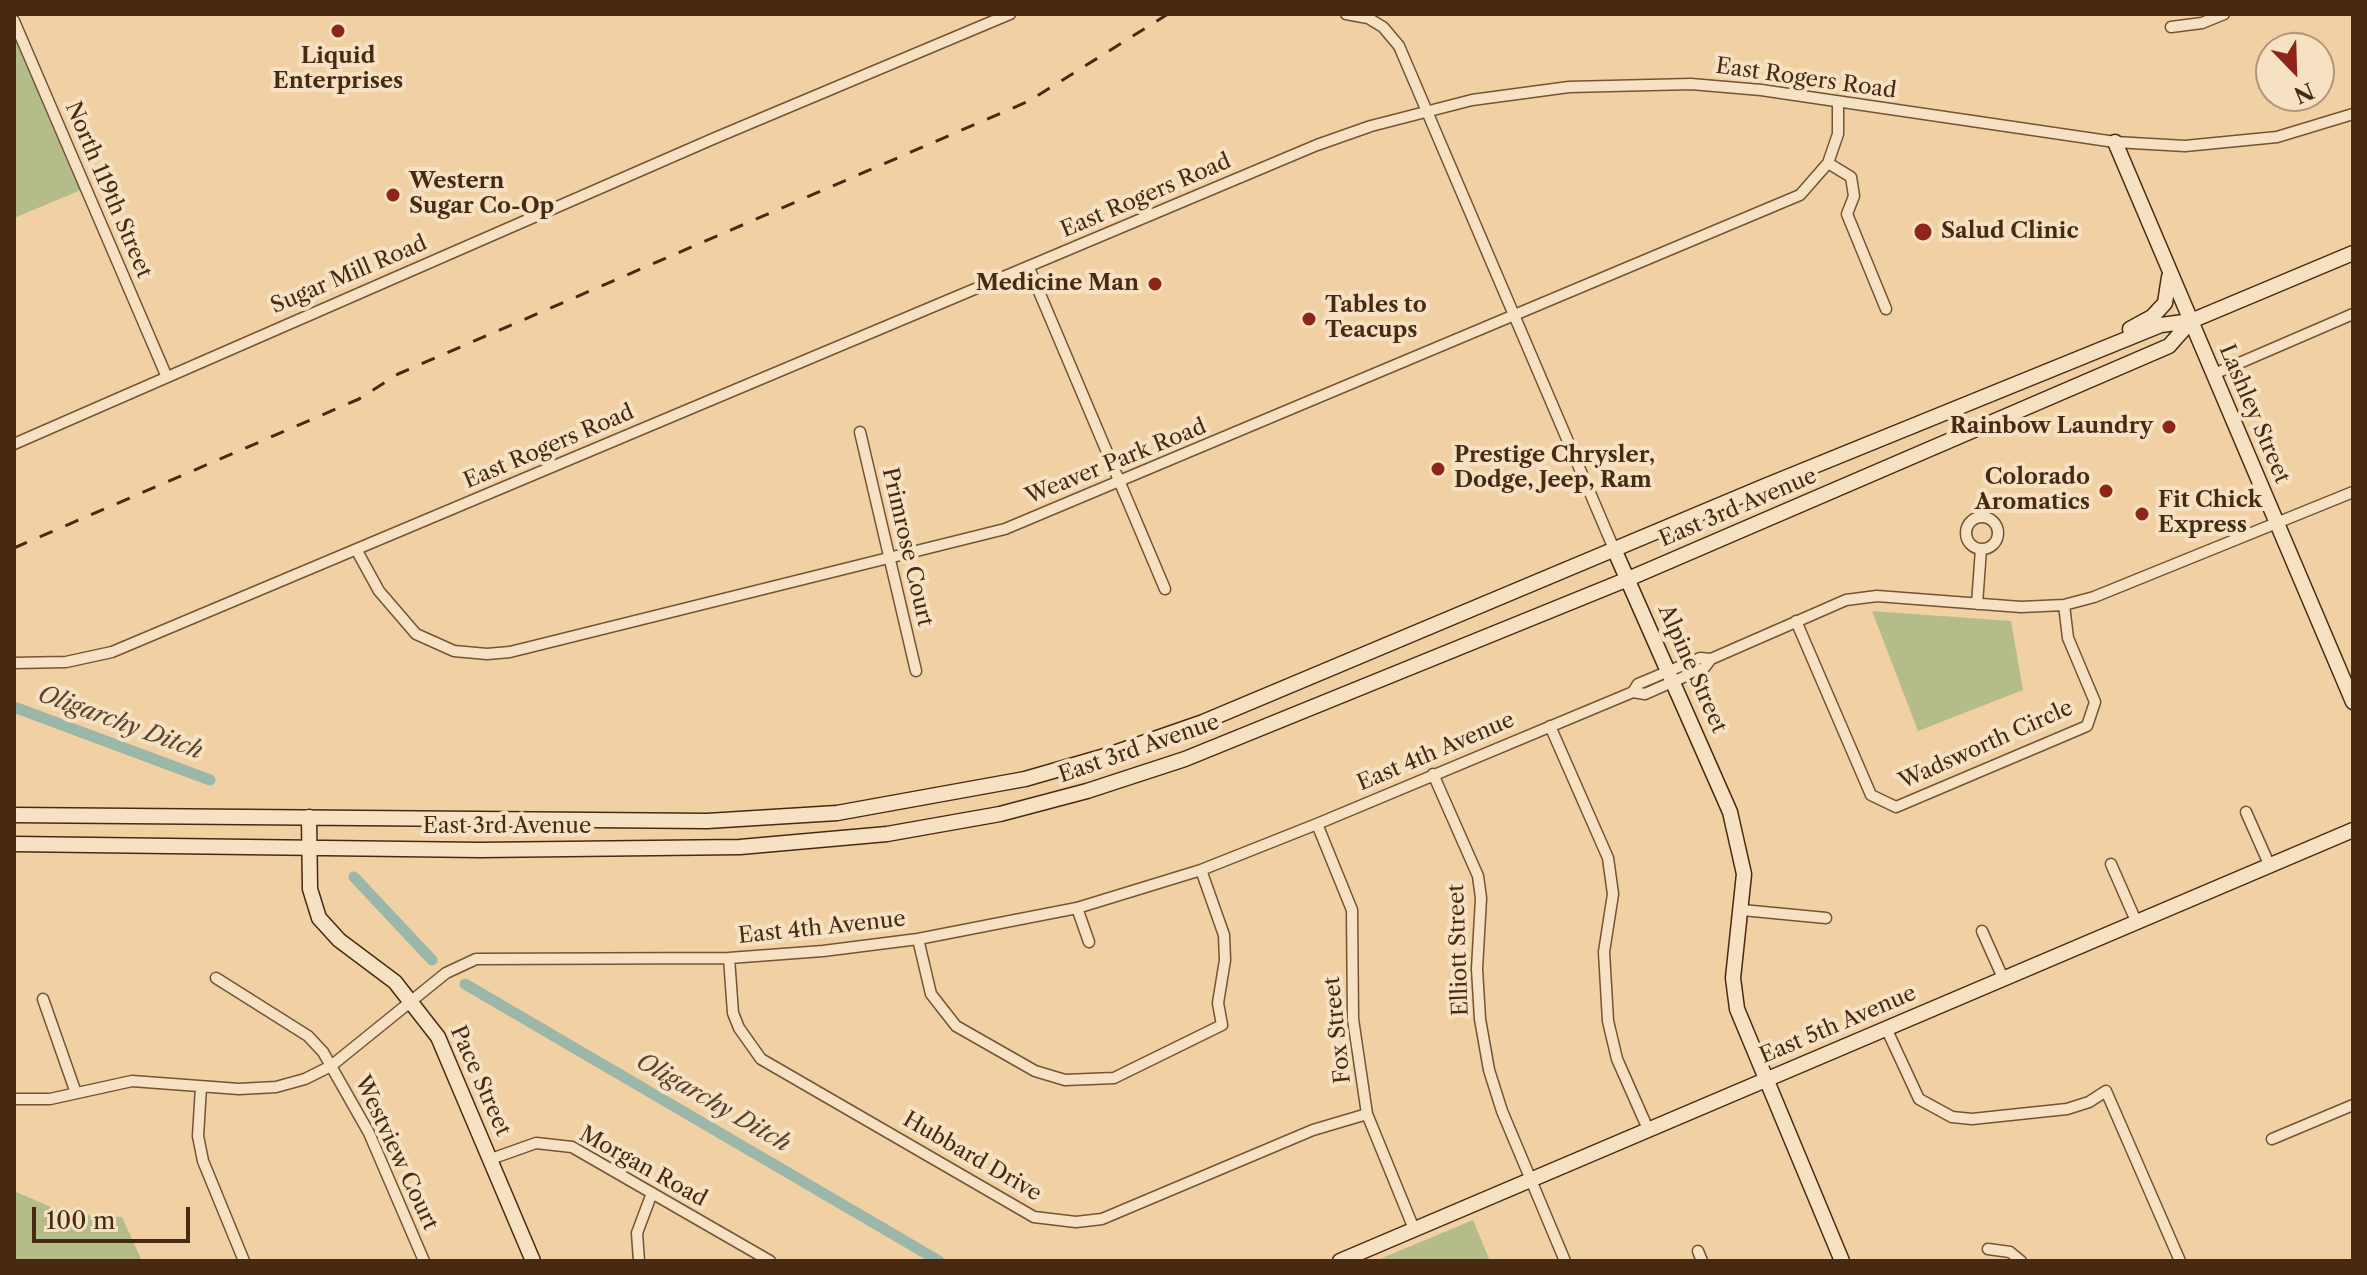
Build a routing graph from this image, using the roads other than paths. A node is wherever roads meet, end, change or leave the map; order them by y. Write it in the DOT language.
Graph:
graph roads {
  1 [pos="1010,14"];
  2 [pos="1346,14"];
  3 [pos="2224,14"];
  4 [pos="14,21"];
  5 [pos="2171,27"];
  6 [pos="1838,103"];
  7 [pos="1426,110"];
  8 [pos="2353,114"];
  9 [pos="2115,142"];
  10 [pos="1828,163"];
  11 [pos="2353,253"];
  12 [pos="1029,268"];
  13 [pos="2169,269"];
  14 [pos="1886,309"];
  15 [pos="2353,314"];
  16 [pos="1514,315"];
  17 [pos="2191,321"];
  18 [pos="2076,360"];
  19 [pos="2214,374"];
  20 [pos="166,375"];
  21 [pos="860,432"];
  22 [pos="14,444"];
  23 [pos="1119,484"];
  24 [pos="2353,492"];
  25 [pos="2276,524"];
  26 [pos="1614,549"];
  27 [pos="1981,549"];
  28 [pos="357,551"];
  29 [pos="889,559"];
  30 [pos="1628,579"];
  31 [pos="1165,589"];
  32 [pos="1977,604"];
  33 [pos="2064,605"];
  34 [pos="1796,621"];
  35 [pos="14,663"];
  36 [pos="916,671"];
  37 [pos="1672,676"];
  38 [pos="2352,699"];
  39 [pos="1550,726"];
  40 [pos="1433,774"];
  41 [pos="2246,812"];
  42 [pos="14,815"];
  43 [pos="309,817"];
  44 [pos="1317,824"];
  45 [pos="2353,830"];
  46 [pos="14,844"];
  47 [pos="308,846"];
  48 [pos="2111,864"];
  49 [pos="2269,864"];
  50 [pos="1201,870"];
  51 [pos="1077,908"];
  52 [pos="1742,910"];
  53 [pos="1826,918"];
  54 [pos="2136,921"];
  55 [pos="1982,931"];
  56 [pos="918,939"];
  57 [pos="1089,942"];
  58 [pos="729,958"];
  59 [pos="216,978"];
  60 [pos="2003,978"];
  61 [pos="43,999"];
  62 [pos="412,1000"];
  63 [pos="1886,1028"];
  64 [pos="331,1066"];
  65 [pos="1766,1080"];
  66 [pos="201,1087"];
  67 [pos="76,1093"];
  68 [pos="14,1099"];
  69 [pos="2353,1105"];
  70 [pos="1367,1114"];
  71 [pos="1648,1129"];
  72 [pos="2272,1139"];
  73 [pos="491,1159"];
  74 [pos="1531,1179"];
  75 [pos="652,1193"];
  76 [pos="1414,1229"];
  77 [pos="1988,1249"];
  78 [pos="244,1261"];
  79 [pos="424,1261"];
  80 [pos="533,1261"];
  81 [pos="639,1261"];
  82 [pos="770,1261"];
  83 [pos="1340,1261"];
  84 [pos="1565,1261"];
  85 [pos="1842,1261"];
  86 [pos="2021,1261"];
  87 [pos="2180,1261"];
  1 -- 20 [label="street, Sugar Mill Road"];
  2 -- 7 [label="street"];
  3 -- 5 [label="street"];
  4 -- 20 [label="street, North 119th Street"];
  6 -- 7 [label="street, East Rogers Road"];
  6 -- 9 [label="street, East Rogers Road"];
  6 -- 10 [label="street, Weaver Park Road"];
  7 -- 12 [label="street, East Rogers Road"];
  7 -- 16 [label="street, Alpine Street"];
  8 -- 9 [label="street, East Rogers Road"];
  9 -- 13 [label="main road, Lashley Street"];
  10 -- 14 [label="street"];
  10 -- 16 [label="street, Weaver Park Road"];
  11 -- 17 [label="main road, East 3rd Avenue"];
  12 -- 23 [label="street"];
  12 -- 28 [label="street, East Rogers Road"];
  13 -- 17 [label="main road, Lashley Street"];
  13 -- 18 [label="main road"];
  15 -- 19 [label="street"];
  16 -- 23 [label="street, Weaver Park Road"];
  16 -- 26 [label="street, Alpine Street"];
  17 -- 18 [label="main road, East 3rd Avenue"];
  17 -- 19 [label="main road, Lashley Street"];
  17 -- 30 [label="main road, East 3rd Avenue"];
  18 -- 26 [label="main road, East 3rd Avenue"];
  19 -- 25 [label="main road, Lashley Street"];
  20 -- 22 [label="street, Sugar Mill Road"];
  21 -- 29 [label="street, Primrose Court"];
  23 -- 29 [label="street, Weaver Park Road"];
  23 -- 31 [label="street"];
  24 -- 25 [label="street, East 4th Avenue"];
  25 -- 33 [label="street, East 4th Avenue"];
  25 -- 38 [label="main road, Lashley Street"];
  26 -- 30 [label="main road, Alpine Street"];
  26 -- 43 [label="main road, East 3rd Avenue"];
  27 -- 32 [label="street"];
  28 -- 29 [label="street, Weaver Park Road"];
  28 -- 35 [label="street, East Rogers Road"];
  29 -- 36 [label="street, Primrose Court"];
  30 -- 37 [label="main road, Alpine Street"];
  30 -- 47 [label="main road, East 3rd Avenue"];
  32 -- 33 [label="street, East 4th Avenue"];
  32 -- 34 [label="street, East 4th Avenue"];
  33 -- 34 [label="street, Wadsworth Circle"];
  34 -- 37 [label="street, East 4th Avenue"];
  37 -- 39 [label="street, East 4th Avenue"];
  37 -- 52 [label="main road, Alpine Street"];
  39 -- 40 [label="street, East 4th Avenue"];
  39 -- 71 [label="street"];
  40 -- 44 [label="street, East 4th Avenue"];
  40 -- 74 [label="street, Elliott Street"];
  41 -- 49 [label="street"];
  42 -- 43 [label="main road, East 3rd Avenue"];
  43 -- 47 [label="main road, Pace Street"];
  44 -- 50 [label="street, East 4th Avenue"];
  44 -- 70 [label="street, Fox Street"];
  45 -- 49 [label="main road, East 5th Avenue"];
  46 -- 47 [label="main road, East 3rd Avenue"];
  47 -- 62 [label="main road, Pace Street"];
  48 -- 54 [label="street"];
  49 -- 54 [label="main road, East 5th Avenue"];
  50 -- 51 [label="street, East 4th Avenue"];
  50 -- 56 [label="street"];
  51 -- 56 [label="street, East 4th Avenue"];
  51 -- 57 [label="street"];
  52 -- 53 [label="street"];
  52 -- 65 [label="main road, Alpine Street"];
  54 -- 60 [label="main road, East 5th Avenue"];
  55 -- 60 [label="street"];
  56 -- 58 [label="street, East 4th Avenue"];
  58 -- 62 [label="street, East 4th Avenue"];
  58 -- 70 [label="street, Hubbard Drive"];
  59 -- 64 [label="street, Westview Court"];
  60 -- 63 [label="main road, East 5th Avenue"];
  61 -- 67 [label="street"];
  62 -- 64 [label="street, East 4th Avenue"];
  62 -- 73 [label="main road, Pace Street"];
  63 -- 65 [label="main road, East 5th Avenue"];
  63 -- 87 [label="street"];
  64 -- 66 [label="street, East 4th Avenue"];
  64 -- 79 [label="street, Westview Court"];
  65 -- 71 [label="main road, East 5th Avenue"];
  65 -- 85 [label="main road, Alpine Street"];
  66 -- 67 [label="street, East 4th Avenue"];
  66 -- 78 [label="street"];
  67 -- 68 [label="street, East 4th Avenue"];
  69 -- 72 [label="street"];
  70 -- 76 [label="street, Fox Street"];
  71 -- 74 [label="main road, East 5th Avenue"];
  73 -- 75 [label="street, Morgan Road"];
  73 -- 80 [label="main road, Pace Street"];
  74 -- 76 [label="main road, East 5th Avenue"];
  74 -- 84 [label="street, Elliott Street"];
  75 -- 81 [label="street"];
  75 -- 82 [label="street, Morgan Road"];
  76 -- 83 [label="main road, East 5th Avenue"];
  77 -- 86 [label="street"];
}
